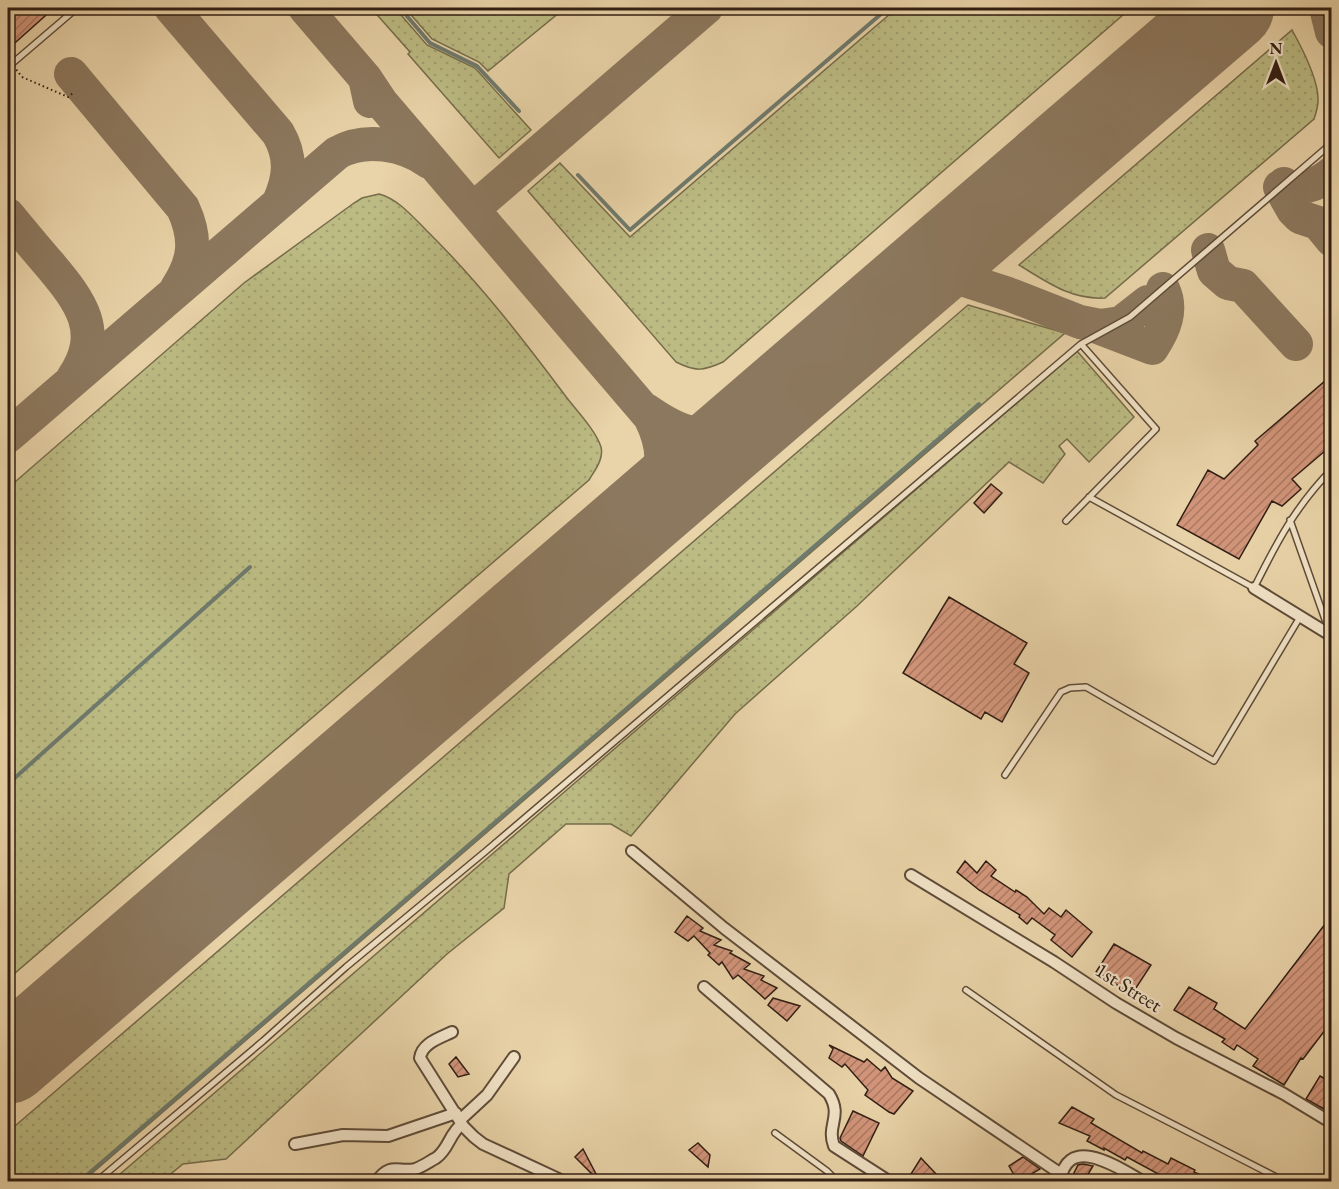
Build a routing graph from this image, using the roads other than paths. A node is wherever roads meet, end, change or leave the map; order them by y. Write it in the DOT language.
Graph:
graph roads {
  1 [pos="77,8"];
  2 [pos="8,67"];
  3 [pos="1332,143"];
  4 [pos="1081,344"];
  5 [pos="1332,470"];
  6 [pos="1089,497"];
  7 [pos="1290,519"];
  8 [pos="1066,521"];
  9 [pos="1254,588"];
  10 [pos="1300,616"];
  11 [pos="1331,636"];
  12 [pos="1005,775"];
  13 [pos="632,851"];
  14 [pos="911,875"];
  15 [pos="704,987"];
  16 [pos="966,990"];
  17 [pos="452,1032"];
  18 [pos="514,1057"];
  19 [pos="459,1119"];
  20 [pos="1332,1123"];
  21 [pos="775,1133"];
  22 [pos="295,1144"];
  23 [pos="1060,1178"];
  24 [pos="96,1182"];
  25 [pos="376,1182"];
  26 [pos="565,1182"];
  27 [pos="838,1182"];
  28 [pos="890,1182"];
  29 [pos="1144,1182"];
  30 [pos="1286,1182"];
  1 -- 2 [label="lane"];
  3 -- 4 [label="lane"];
  4 -- 6 [label="lane"];
  4 -- 24 [label="lane"];
  5 -- 7 [label="lane"];
  6 -- 8 [label="lane"];
  6 -- 9 [label="lane"];
  7 -- 9 [label="lane"];
  7 -- 11 [label="lane"];
  9 -- 10 [label="street"];
  10 -- 11 [label="street"];
  10 -- 12 [label="lane"];
  13 -- 23 [label="street"];
  14 -- 20 [label="street, 1st Street"];
  15 -- 28 [label="street"];
  16 -- 30 [label="lane"];
  17 -- 19 [label="street"];
  18 -- 19 [label="street"];
  19 -- 22 [label="street"];
  19 -- 25 [label="street"];
  19 -- 26 [label="street"];
  21 -- 27 [label="lane"];
  23 -- 29 [label="street"];
}
